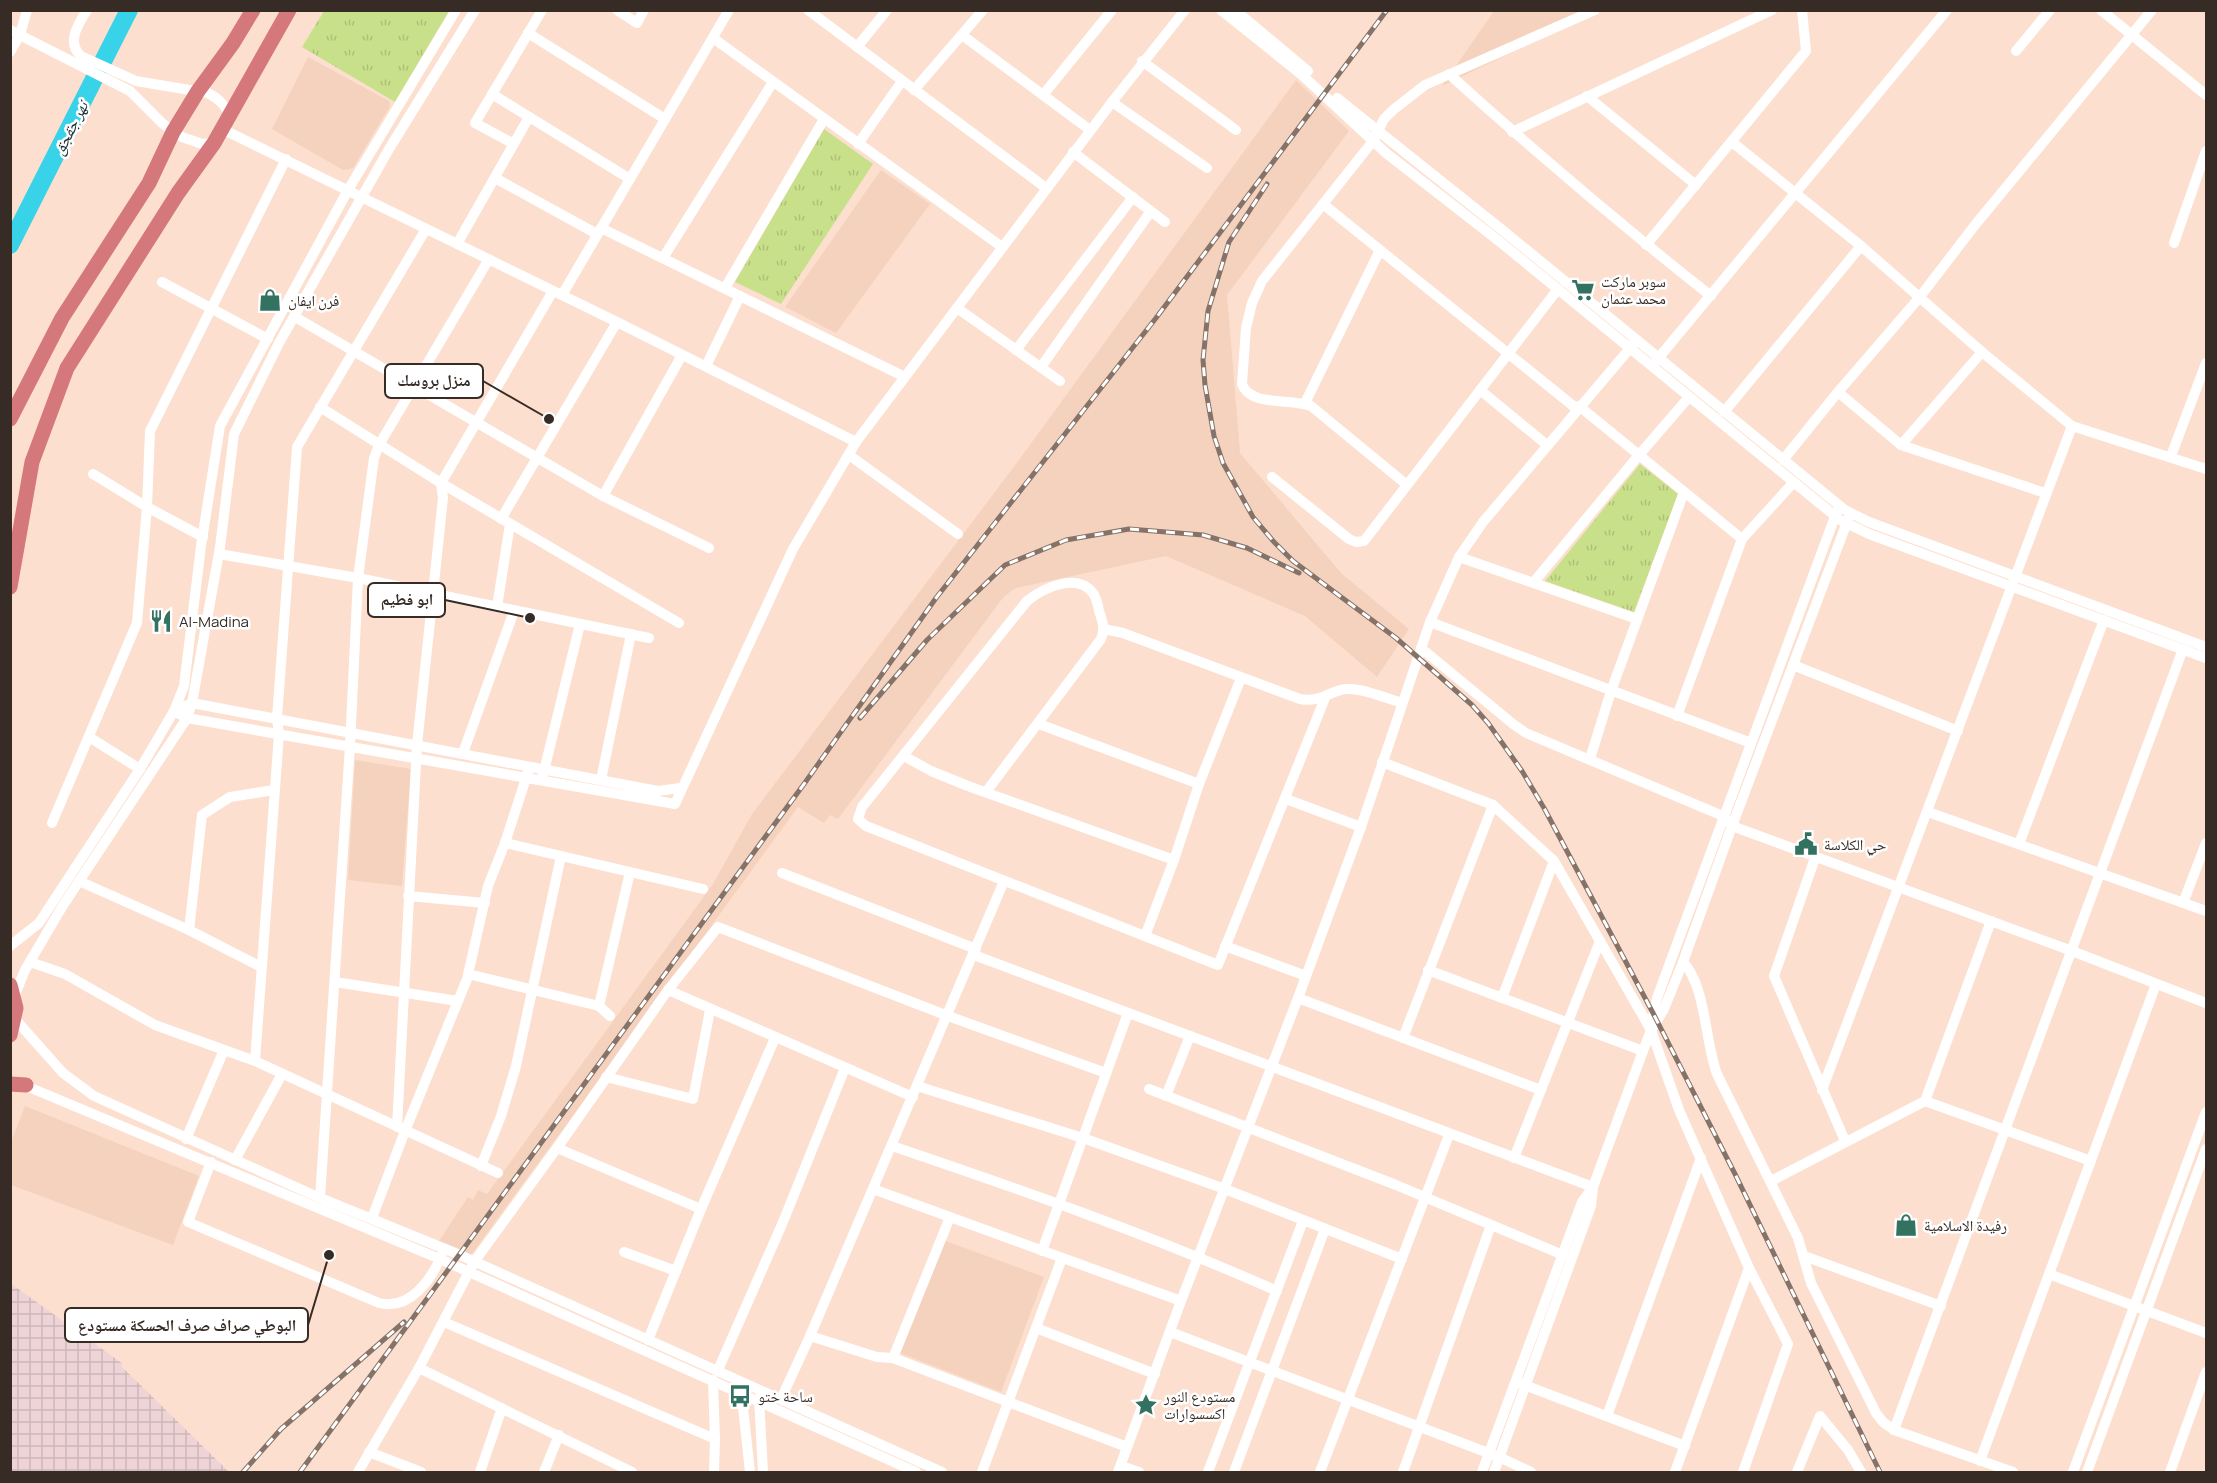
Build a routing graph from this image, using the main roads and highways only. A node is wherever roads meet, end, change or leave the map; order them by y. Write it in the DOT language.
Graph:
graph roads {
  1 [pos="253,10"];
  2 [pos="289,10"];
  3 [pos="10,419"];
  4 [pos="10,587"];
  5 [pos="12,991"];
  6 [pos="10,1035"];
  1 -- 3 [label="highway"];
  2 -- 4 [label="highway"];
  5 -- 6 [label="highway"];
}
